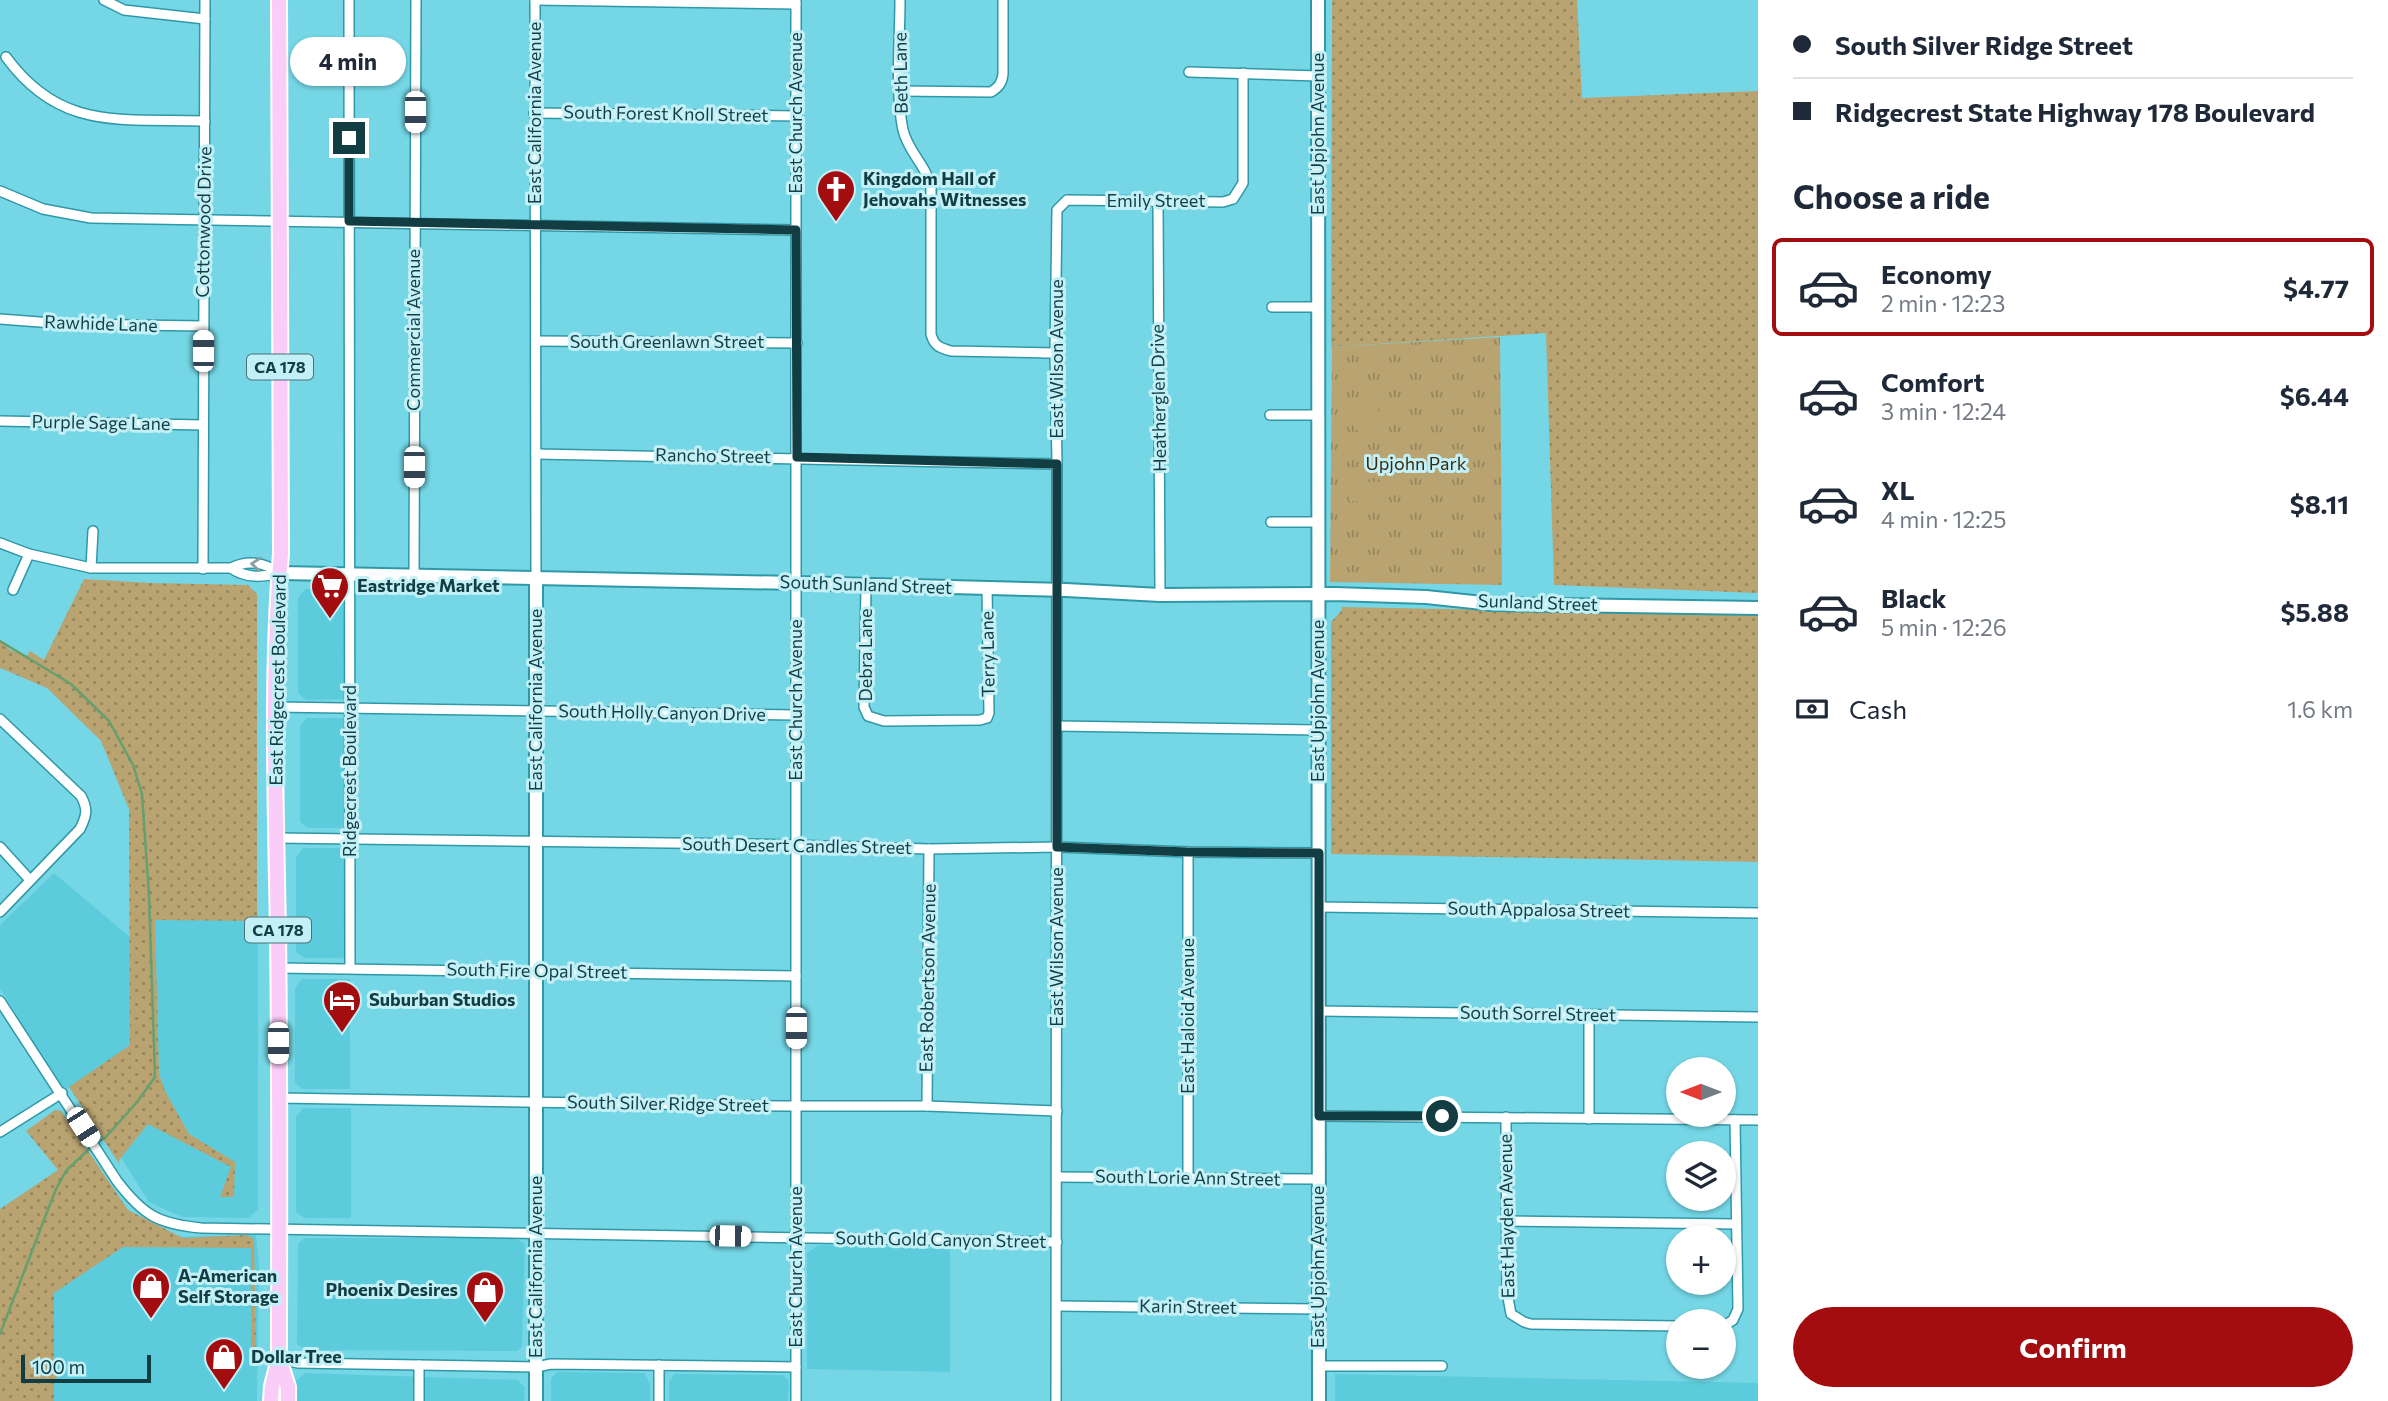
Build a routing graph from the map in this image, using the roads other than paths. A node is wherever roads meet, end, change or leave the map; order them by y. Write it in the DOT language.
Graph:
graph roads {
  1 [pos="104,0"];
  2 [pos="205,0"];
  3 [pos="279,0"];
  4 [pos="349,0"];
  5 [pos="416,0"];
  6 [pos="535,0"];
  7 [pos="900,0"];
  8 [pos="1003,0"];
  9 [pos="1318,0"];
  10 [pos="796,2"];
  11 [pos="205,19"];
  12 [pos="6,57"];
  13 [pos="1189,72"];
  14 [pos="1243,73"];
  15 [pos="1318,76"];
  16 [pos="900,91"];
  17 [pos="534,113"];
  18 [pos="797,116"];
  19 [pos="205,121"];
  20 [pos="0,191"];
  21 [pos="1064,202"];
  22 [pos="1158,202"];
  23 [pos="203,220"];
  24 [pos="279,221"];
  25 [pos="349,221"];
  26 [pos="414,223"];
  27 [pos="536,225"];
  28 [pos="796,230"];
  29 [pos="1272,307"];
  30 [pos="1318,307"];
  31 [pos="0,319"];
  32 [pos="203,326"];
  33 [pos="537,341"];
  34 [pos="797,343"];
  35 [pos="1055,353"];
  36 [pos="1270,415"];
  37 [pos="1318,415"];
  38 [pos="0,421"];
  39 [pos="203,425"];
  40 [pos="536,454"];
  41 [pos="797,457"];
  42 [pos="1057,464"];
  43 [pos="1271,522"];
  44 [pos="1318,522"];
  45 [pos="93,531"];
  46 [pos="0,543"];
  47 [pos="29,554"];
  48 [pos="92,568"];
  49 [pos="203,569"];
  50 [pos="281,573"];
  51 [pos="348,574"];
  52 [pos="414,575"];
  53 [pos="536,578"];
  54 [pos="796,583"];
  55 [pos="866,586"];
  56 [pos="987,588"];
  57 [pos="13,590"];
  58 [pos="1057,590"];
  59 [pos="1318,594"];
  60 [pos="1160,595"];
  61 [pos="1758,608"];
  62 [pos="276,706"];
  63 [pos="351,708"];
  64 [pos="536,712"];
  65 [pos="796,715"];
  66 [pos="0,719"];
  67 [pos="984,719"];
  68 [pos="1057,726"];
  69 [pos="1317,730"];
  70 [pos="276,838"];
  71 [pos="350,839"];
  72 [pos="537,842"];
  73 [pos="0,847"];
  74 [pos="797,847"];
  75 [pos="1057,847"];
  76 [pos="929,849"];
  77 [pos="1188,852"];
  78 [pos="1319,853"];
  79 [pos="30,880"];
  80 [pos="1319,907"];
  81 [pos="0,912"];
  82 [pos="1758,913"];
  83 [pos="278,968"];
  84 [pos="351,968"];
  85 [pos="537,971"];
  86 [pos="796,976"];
  87 [pos="0,1001"];
  88 [pos="1319,1012"];
  89 [pos="1589,1015"];
  90 [pos="1758,1017"];
  91 [pos="62,1093"];
  92 [pos="278,1098"];
  93 [pos="535,1103"];
  94 [pos="796,1106"];
  95 [pos="927,1106"];
  96 [pos="1057,1111"];
  97 [pos="1319,1116"];
  98 [pos="1506,1117"];
  99 [pos="1590,1119"];
  100 [pos="1666,1120"];
  101 [pos="1736,1120"];
  102 [pos="1758,1121"];
  103 [pos="1735,1127"];
  104 [pos="0,1132"];
  105 [pos="1057,1177"];
  106 [pos="1188,1179"];
  107 [pos="1318,1179"];
  108 [pos="1506,1221"];
  109 [pos="1736,1224"];
  110 [pos="279,1229"];
  111 [pos="535,1233"];
  112 [pos="796,1237"];
  113 [pos="1057,1242"];
  114 [pos="1058,1306"];
  115 [pos="1319,1309"];
  116 [pos="1736,1316"];
  117 [pos="1666,1326"];
  118 [pos="279,1359"];
  119 [pos="419,1365"];
  120 [pos="659,1365"];
  121 [pos="1319,1366"];
  122 [pos="1442,1366"];
  123 [pos="536,1367"];
  124 [pos="796,1367"];
  125 [pos="271,1401"];
  126 [pos="288,1401"];
  127 [pos="419,1401"];
  128 [pos="536,1401"];
  129 [pos="659,1401"];
  130 [pos="796,1401"];
  131 [pos="1056,1401"];
  132 [pos="1318,1401"];
  1 -- 11 [label="street"];
  2 -- 11 [label="street, Cottonwood Drive"];
  3 -- 24 [label="main road, East Ridgecrest Boulevard / CA 178"];
  4 -- 25 [label="street, Ridgecrest Boulevard"];
  5 -- 26 [label="street, Commercial Avenue"];
  6 -- 10 [label="street"];
  6 -- 17 [label="street, East California Avenue"];
  7 -- 16 [label="street, Beth Lane"];
  8 -- 16 [label="street"];
  9 -- 15 [label="street, East Upjohn Avenue"];
  10 -- 18 [label="street, East Church Avenue"];
  11 -- 19 [label="street, Cottonwood Drive"];
  12 -- 19 [label="street"];
  13 -- 14 [label="street"];
  14 -- 15 [label="street"];
  14 -- 22 [label="street, Emily Street"];
  15 -- 30 [label="street, East Upjohn Avenue"];
  16 -- 35 [label="street, Beth Lane"];
  17 -- 18 [label="street, South Forest Knoll Street"];
  17 -- 27 [label="street, East California Avenue"];
  18 -- 28 [label="street, East Church Avenue"];
  19 -- 23 [label="street, Cottonwood Drive"];
  20 -- 23 [label="street"];
  21 -- 22 [label="street, Emily Street"];
  21 -- 35 [label="street, East Wilson Avenue"];
  22 -- 60 [label="street, Heatherglen Drive"];
  23 -- 24 [label="street"];
  23 -- 32 [label="street, Cottonwood Drive"];
  24 -- 25 [label="street"];
  24 -- 50 [label="main road, East Ridgecrest Boulevard / CA 178"];
  25 -- 26 [label="street"];
  25 -- 51 [label="street, Ridgecrest Boulevard"];
  26 -- 27 [label="street"];
  26 -- 52 [label="street, Commercial Avenue"];
  27 -- 28 [label="street"];
  27 -- 33 [label="street, East California Avenue"];
  28 -- 34 [label="street, East Church Avenue"];
  29 -- 30 [label="street"];
  30 -- 37 [label="street, East Upjohn Avenue"];
  31 -- 32 [label="street, Rawhide Lane"];
  32 -- 39 [label="street, Cottonwood Drive"];
  33 -- 34 [label="street, South Greenlawn Street"];
  33 -- 40 [label="street, East California Avenue"];
  34 -- 41 [label="street, East Church Avenue"];
  35 -- 42 [label="street, East Wilson Avenue"];
  36 -- 37 [label="street"];
  37 -- 44 [label="street, East Upjohn Avenue"];
  38 -- 39 [label="street, Purple Sage Lane"];
  39 -- 49 [label="street, Cottonwood Drive"];
  40 -- 41 [label="street, Rancho Street"];
  40 -- 53 [label="street, East California Avenue"];
  41 -- 42 [label="street, Rancho Street"];
  41 -- 54 [label="street, East Church Avenue"];
  42 -- 58 [label="street, East Wilson Avenue"];
  43 -- 44 [label="street"];
  44 -- 59 [label="street, East Upjohn Avenue"];
  45 -- 48 [label="street"];
  46 -- 47 [label="street"];
  47 -- 48 [label="street"];
  47 -- 57 [label="street"];
  48 -- 49 [label="street"];
  49 -- 50 [label="street"];
  50 -- 51 [label="street"];
  50 -- 62 [label="main road, East Ridgecrest Boulevard / CA 178"];
  51 -- 52 [label="street"];
  51 -- 63 [label="street, Ridgecrest Boulevard"];
  52 -- 53 [label="street, South Sunland Street"];
  53 -- 54 [label="street, South Sunland Street"];
  53 -- 64 [label="street, East California Avenue"];
  54 -- 55 [label="street, South Sunland Street"];
  54 -- 65 [label="street, East Church Avenue"];
  55 -- 56 [label="street, South Sunland Street"];
  55 -- 67 [label="street, Debra Lane"];
  56 -- 58 [label="street, South Sunland Street"];
  56 -- 67 [label="street, Terry Lane"];
  58 -- 60 [label="street, South Sunland Street"];
  58 -- 68 [label="street, East Wilson Avenue"];
  59 -- 60 [label="street, South Sunland Street"];
  59 -- 61 [label="street, Sunland Street"];
  59 -- 69 [label="street, East Upjohn Avenue"];
  62 -- 63 [label="street, South Holly Canyon Drive"];
  62 -- 70 [label="main road, East Ridgecrest Boulevard / CA 178"];
  63 -- 64 [label="street, South Holly Canyon Drive"];
  63 -- 71 [label="street, Ridgecrest Boulevard"];
  64 -- 65 [label="street, South Holly Canyon Drive"];
  64 -- 72 [label="street, East California Avenue"];
  65 -- 74 [label="street, East Church Avenue"];
  66 -- 79 [label="street"];
  68 -- 69 [label="street"];
  68 -- 75 [label="street, East Wilson Avenue"];
  69 -- 78 [label="street, East Upjohn Avenue"];
  70 -- 71 [label="street, South Desert Candles Street"];
  70 -- 83 [label="main road, East Ridgecrest Boulevard / CA 178"];
  71 -- 72 [label="street, South Desert Candles Street"];
  71 -- 84 [label="street, Ridgecrest Boulevard"];
  72 -- 74 [label="street, South Desert Candles Street"];
  72 -- 85 [label="street, East California Avenue"];
  73 -- 79 [label="street"];
  74 -- 76 [label="street, South Desert Candles Street"];
  74 -- 86 [label="street, East Church Avenue"];
  75 -- 76 [label="street, South Desert Candles Street"];
  75 -- 77 [label="street, South Desert Candles Street"];
  75 -- 96 [label="street, East Wilson Avenue"];
  76 -- 95 [label="street, East Robertson Avenue"];
  77 -- 78 [label="street, South Desert Candles Street"];
  77 -- 106 [label="street, East Haloid Avenue"];
  78 -- 80 [label="street, East Upjohn Avenue"];
  79 -- 81 [label="street"];
  80 -- 82 [label="street, South Appalosa Street"];
  80 -- 88 [label="street, East Upjohn Avenue"];
  83 -- 84 [label="street, South Fire Opal Street"];
  83 -- 92 [label="main road, East Ridgecrest Boulevard / CA 178"];
  84 -- 85 [label="street, South Fire Opal Street"];
  85 -- 86 [label="street, South Fire Opal Street"];
  85 -- 93 [label="street, East California Avenue"];
  86 -- 94 [label="street, East Church Avenue"];
  87 -- 91 [label="street, South Gold Canyon Street"];
  88 -- 89 [label="street, South Sorrel Street"];
  88 -- 97 [label="street, East Upjohn Avenue"];
  89 -- 90 [label="street, South Sorrel Street"];
  89 -- 99 [label="street"];
  91 -- 104 [label="street"];
  91 -- 110 [label="street, South Gold Canyon Street"];
  92 -- 93 [label="street, South Silver Ridge Street"];
  92 -- 110 [label="main road, East Ridgecrest Boulevard / CA 178"];
  93 -- 94 [label="street, South Silver Ridge Street"];
  93 -- 111 [label="street, East California Avenue"];
  94 -- 95 [label="street, South Silver Ridge Street"];
  94 -- 112 [label="street, East Church Avenue"];
  95 -- 96 [label="street, South Silver Ridge Street"];
  96 -- 105 [label="street, East Wilson Avenue"];
  97 -- 98 [label="street"];
  97 -- 107 [label="street, East Upjohn Avenue"];
  98 -- 99 [label="street"];
  98 -- 108 [label="street, East Hayden Avenue"];
  99 -- 100 [label="street"];
  101 -- 102 [label="street"];
  103 -- 109 [label="street"];
  105 -- 106 [label="street, South Lorie Ann Street"];
  105 -- 113 [label="street, East Wilson Avenue"];
  106 -- 107 [label="street, South Lorie Ann Street"];
  107 -- 115 [label="street, East Upjohn Avenue"];
  108 -- 109 [label="street"];
  108 -- 117 [label="street, East Hayden Avenue"];
  109 -- 116 [label="street"];
  110 -- 111 [label="street, South Gold Canyon Street"];
  110 -- 118 [label="main road, East Ridgecrest Boulevard / CA 178"];
  111 -- 112 [label="street, South Gold Canyon Street"];
  111 -- 123 [label="street, East California Avenue"];
  112 -- 113 [label="street, South Gold Canyon Street"];
  112 -- 124 [label="street, East Church Avenue"];
  113 -- 114 [label="street, East Wilson Avenue"];
  114 -- 115 [label="street, Karin Street"];
  114 -- 131 [label="street, East Wilson Avenue"];
  115 -- 121 [label="street, East Upjohn Avenue"];
  118 -- 119 [label="street"];
  118 -- 125 [label="main road, East Ridgecrest Boulevard / CA 178"];
  118 -- 126 [label="main road, East Ridgecrest Boulevard / CA 178"];
  119 -- 123 [label="street"];
  119 -- 127 [label="street"];
  120 -- 123 [label="street"];
  120 -- 124 [label="street"];
  120 -- 129 [label="street"];
  121 -- 122 [label="street"];
  121 -- 132 [label="street, East Upjohn Avenue"];
  123 -- 128 [label="street, East California Avenue"];
  124 -- 130 [label="street, East Church Avenue"];
}
